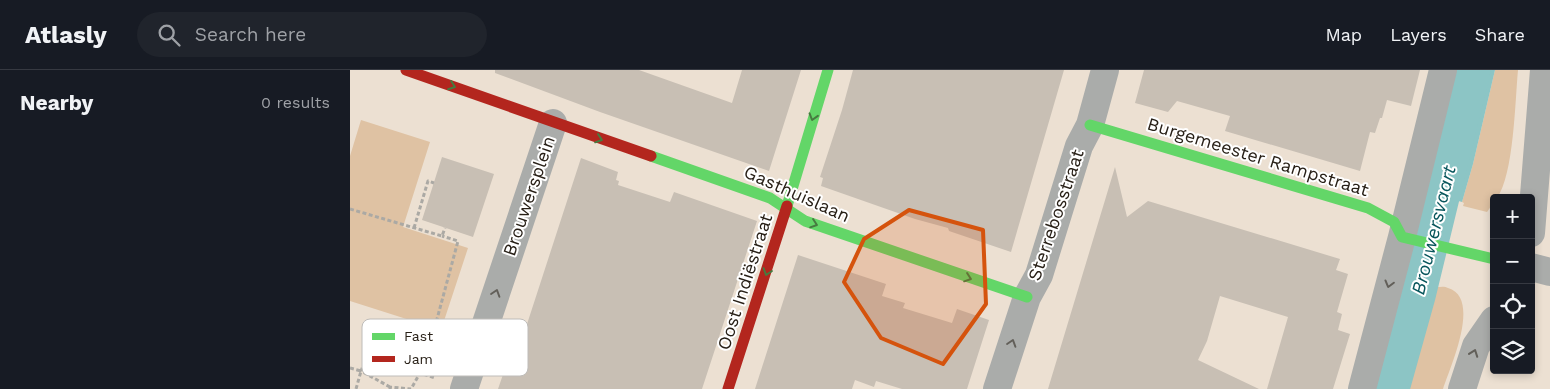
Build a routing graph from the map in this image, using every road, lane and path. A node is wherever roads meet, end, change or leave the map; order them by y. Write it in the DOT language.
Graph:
graph roads {
  1 [pos="406,70"];
  2 [pos="828,70"];
  3 [pos="1105,70"];
  4 [pos="1443,70"];
  5 [pos="1544,70"];
  6 [pos="553,123"];
  7 [pos="1090,126"];
  8 [pos="434,183"];
  9 [pos="1534,194"];
  10 [pos="350,209"];
  11 [pos="786,209"];
  12 [pos="414,228"];
  13 [pos="446,228"];
  14 [pos="442,236"];
  15 [pos="1409,238"];
  16 [pos="1490,257"];
  17 [pos="1535,268"];
  18 [pos="1550,272"];
  19 [pos="1027,297"];
  20 [pos="437,319"];
  21 [pos="488,319"];
  22 [pos="1490,326"];
  23 [pos="350,368"];
  24 [pos="361,371"];
  25 [pos="370,376"];
  26 [pos="418,376"];
  27 [pos="429,376"];
  28 [pos="469,376"];
  29 [pos="390,388"];
  30 [pos="465,388"];
  31 [pos="356,389"];
  32 [pos="728,389"];
  33 [pos="997,389"];
  34 [pos="1362,389"];
  35 [pos="1462,389"];
  1 -- 6 [label="street, Brouwersplein, one-way"];
  2 -- 11 [label="street, Oost Indiëstraat, one-way"];
  3 -- 7 [label="street, Sterrebosstraat"];
  4 -- 15 [label="street"];
  5 -- 9 [label="street"];
  6 -- 11 [label="street, Gasthuislaan, one-way"];
  21 -- 6 [label="street, Brouwersplein, one-way"];
  7 -- 15 [label="street, Burgemeester Rampstraat"];
  7 -- 19 [label="street, Sterrebosstraat"];
  8 -- 12 [label="path"];
  10 -- 12 [label="path"];
  11 -- 19 [label="street, Gasthuislaan, one-way"];
  11 -- 32 [label="street, Oost Indiëstraat, one-way"];
  12 -- 14 [label="path"];
  13 -- 14 [label="path"];
  14 -- 20 [label="path"];
  15 -- 16 [label="street"];
  15 -- 34 [label="street, one-way"];
  17 -- 18 [label="street"];
  33 -- 19 [label="street, Sterrebosstraat, one-way"];
  35 -- 22 [label="street, one-way"];
  23 -- 24 [label="path"];
  24 -- 31 [label="path"];
  25 -- 29 [label="path"];
  26 -- 29 [label="path"];
  27 -- 30 [label="path"];
  30 -- 28 [label="street, Brouwersplein, one-way"];
}
